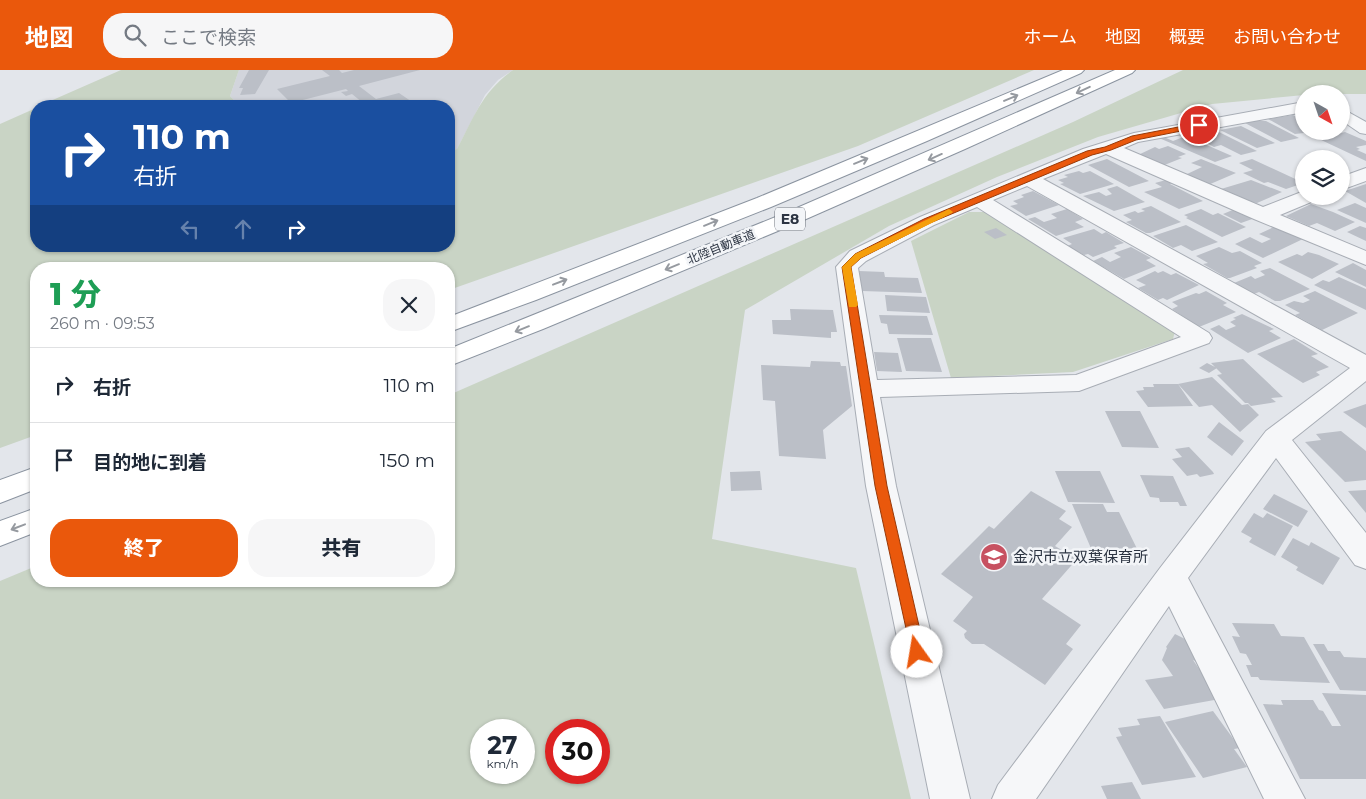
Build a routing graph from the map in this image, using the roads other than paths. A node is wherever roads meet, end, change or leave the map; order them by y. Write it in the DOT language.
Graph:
graph roads {
  1 [pos="1076,70"];
  2 [pos="1127,70"];
  3 [pos="1295,109"];
  4 [pos="1350,119"];
  5 [pos="1366,129"];
  6 [pos="1108,148"];
  7 [pos="1366,174"];
  8 [pos="1029,179"];
  9 [pos="1350,180"];
  10 [pos="977,199"];
  11 [pos="1295,202"];
  12 [pos="1261,215"];
  13 [pos="1366,259"];
  14 [pos="455,323"];
  15 [pos="455,356"];
  16 [pos="1366,367"];
  17 [pos="866,390"];
  18 [pos="1276,438"];
  19 [pos="30,480"];
  20 [pos="0,492"];
  21 [pos="30,522"];
  22 [pos="0,534"];
  23 [pos="1366,556"];
  24 [pos="1171,577"];
  25 [pos="950,799"];
  26 [pos="1012,799"];
  27 [pos="1286,799"];
  14 -- 1 [label="highway, 北陸自動車道 / E8, one-way"];
  2 -- 15 [label="highway, 北陸自動車道 / E8, one-way"];
  3 -- 6 [label="street"];
  4 -- 5 [label="street"];
  6 -- 8 [label="street"];
  6 -- 12 [label="street"];
  7 -- 9 [label="street"];
  8 -- 10 [label="street"];
  8 -- 16 [label="street"];
  10 -- 17 [label="street"];
  10 -- 17 [label="street"];
  11 -- 12 [label="street"];
  12 -- 13 [label="street"];
  16 -- 18 [label="street"];
  17 -- 25 [label="street"];
  18 -- 23 [label="street"];
  18 -- 24 [label="street"];
  19 -- 20 [label="highway"];
  21 -- 22 [label="highway, one-way"];
  24 -- 26 [label="street"];
  24 -- 27 [label="street"];
}
